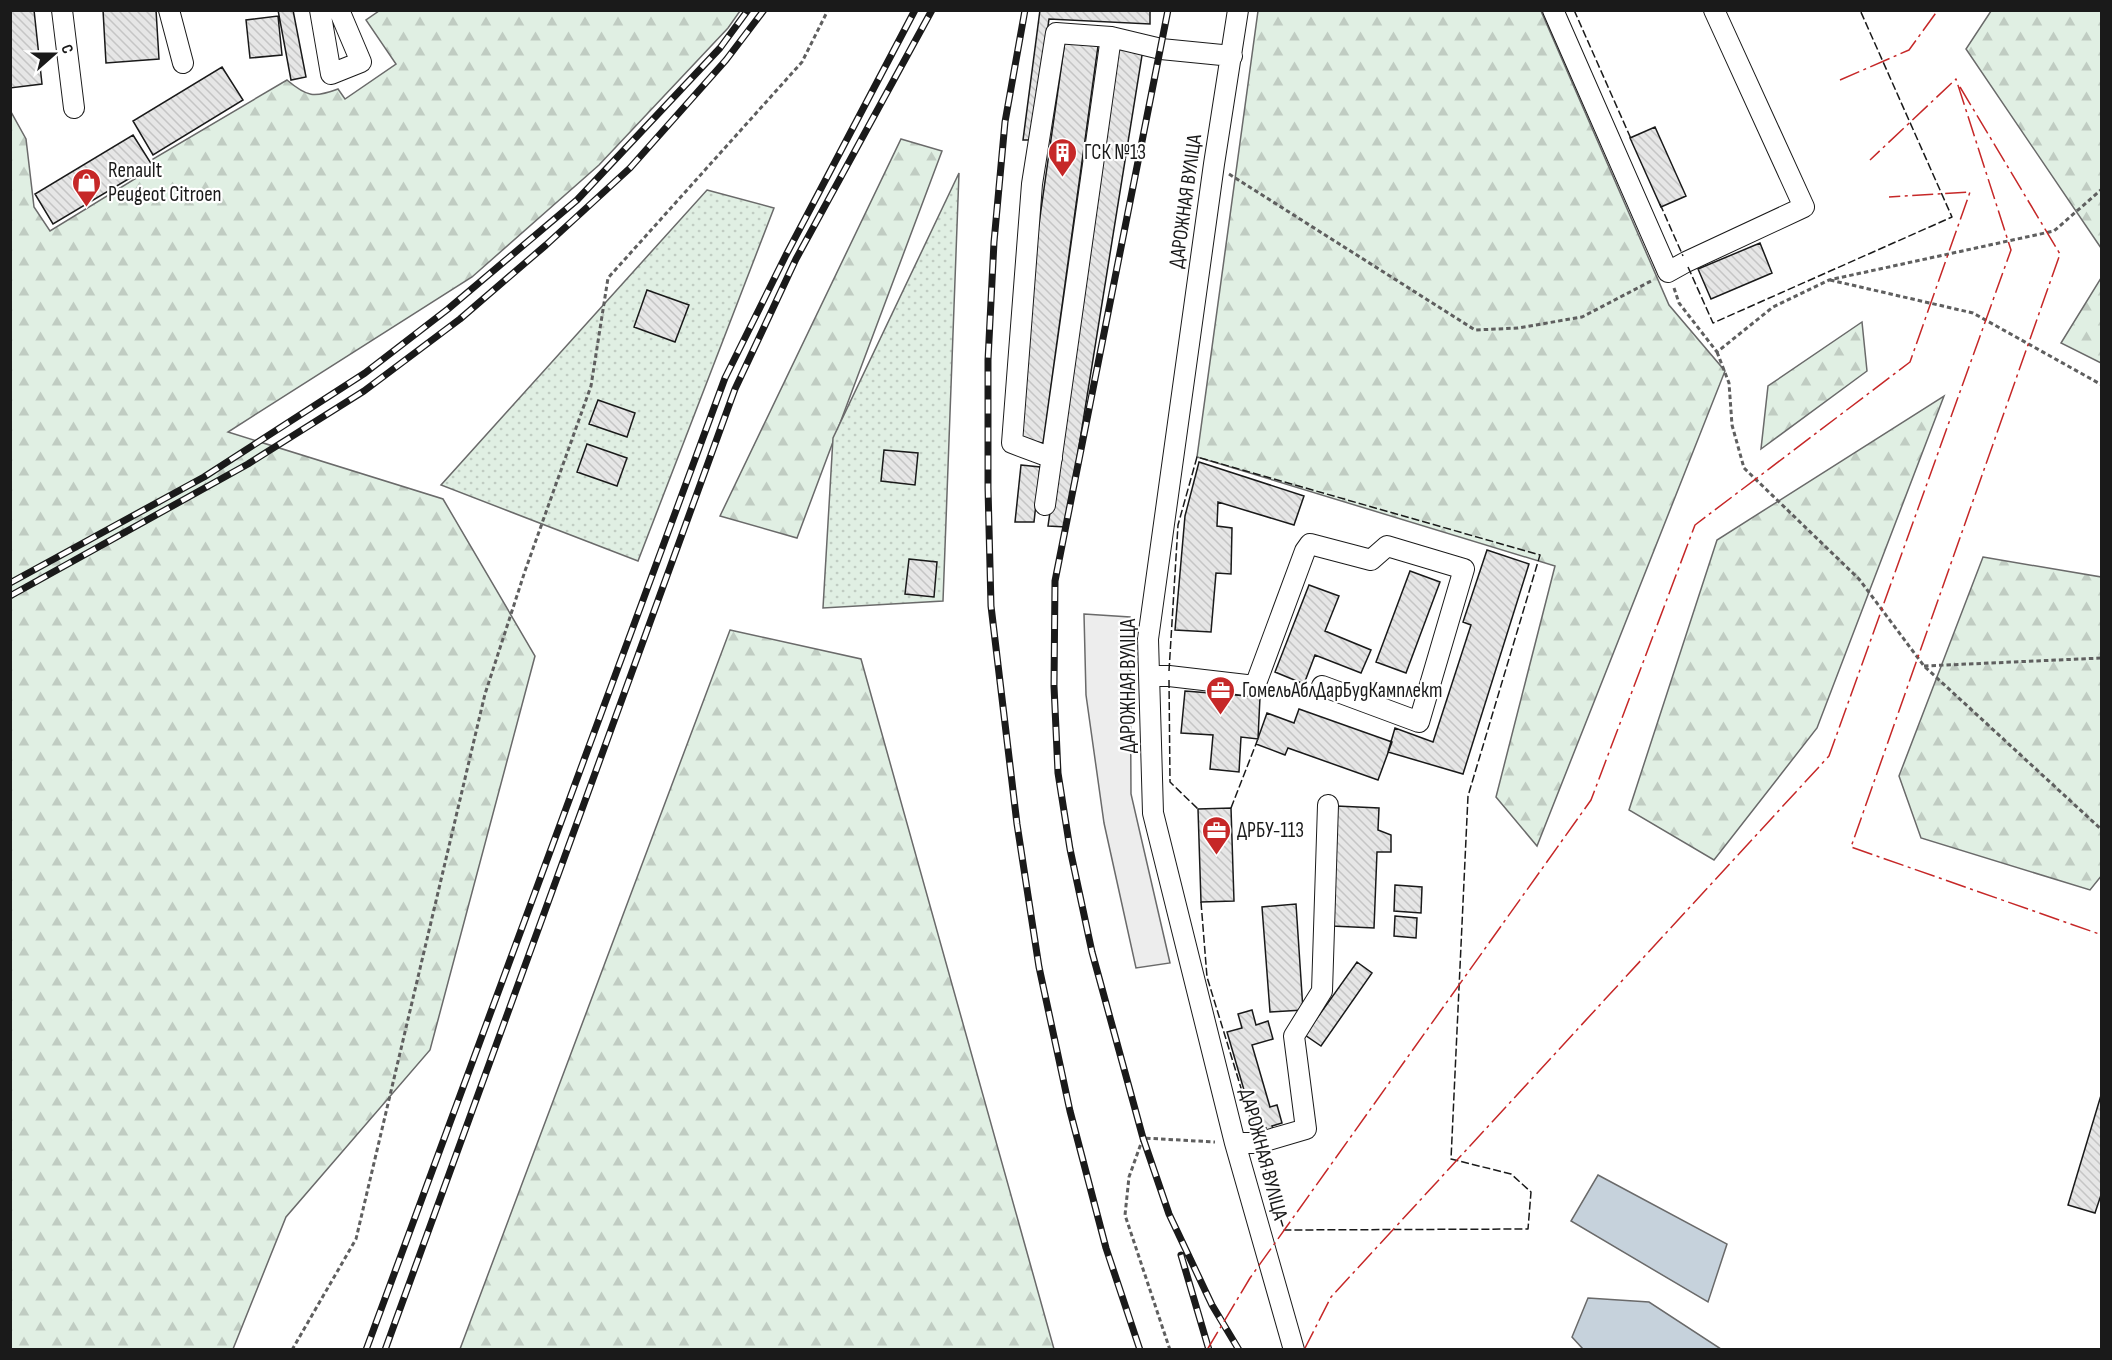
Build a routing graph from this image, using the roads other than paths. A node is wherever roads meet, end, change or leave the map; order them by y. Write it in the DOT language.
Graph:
graph roads {
  1 [pos="62,10"];
  2 [pos="169,10"];
  3 [pos="320,10"];
  4 [pos="339,10"];
  5 [pos="1238,10"];
  6 [pos="1553,10"];
  7 [pos="1714,10"];
  8 [pos="1111,37"];
  9 [pos="1232,56"];
  10 [pos="183,63"];
  11 [pos="74,108"];
  12 [pos="1052,458"];
  13 [pos="1045,505"];
  14 [pos="1149,676"];
  15 [pos="1322,686"];
  16 [pos="1328,805"];
  17 [pos="1235,1143"];
  18 [pos="1294,1350"];
  1 -- 11 [label="street"];
  2 -- 10 [label="street"];
  3 -- 4 [label="street"];
  5 -- 9 [label="street, ДАРОЖНАЯ ВУЛІЦА"];
  6 -- 7 [label="street"];
  8 -- 9 [label="street"];
  8 -- 12 [label="street"];
  8 -- 12 [label="street"];
  9 -- 14 [label="street, ДАРОЖНАЯ ВУЛІЦА"];
  12 -- 13 [label="street"];
  14 -- 15 [label="street"];
  14 -- 17 [label="street, ДАРОЖНАЯ ВУЛІЦА"];
  16 -- 17 [label="street"];
  17 -- 18 [label="street, ДАРОЖНАЯ ВУЛІЦА"];
}
